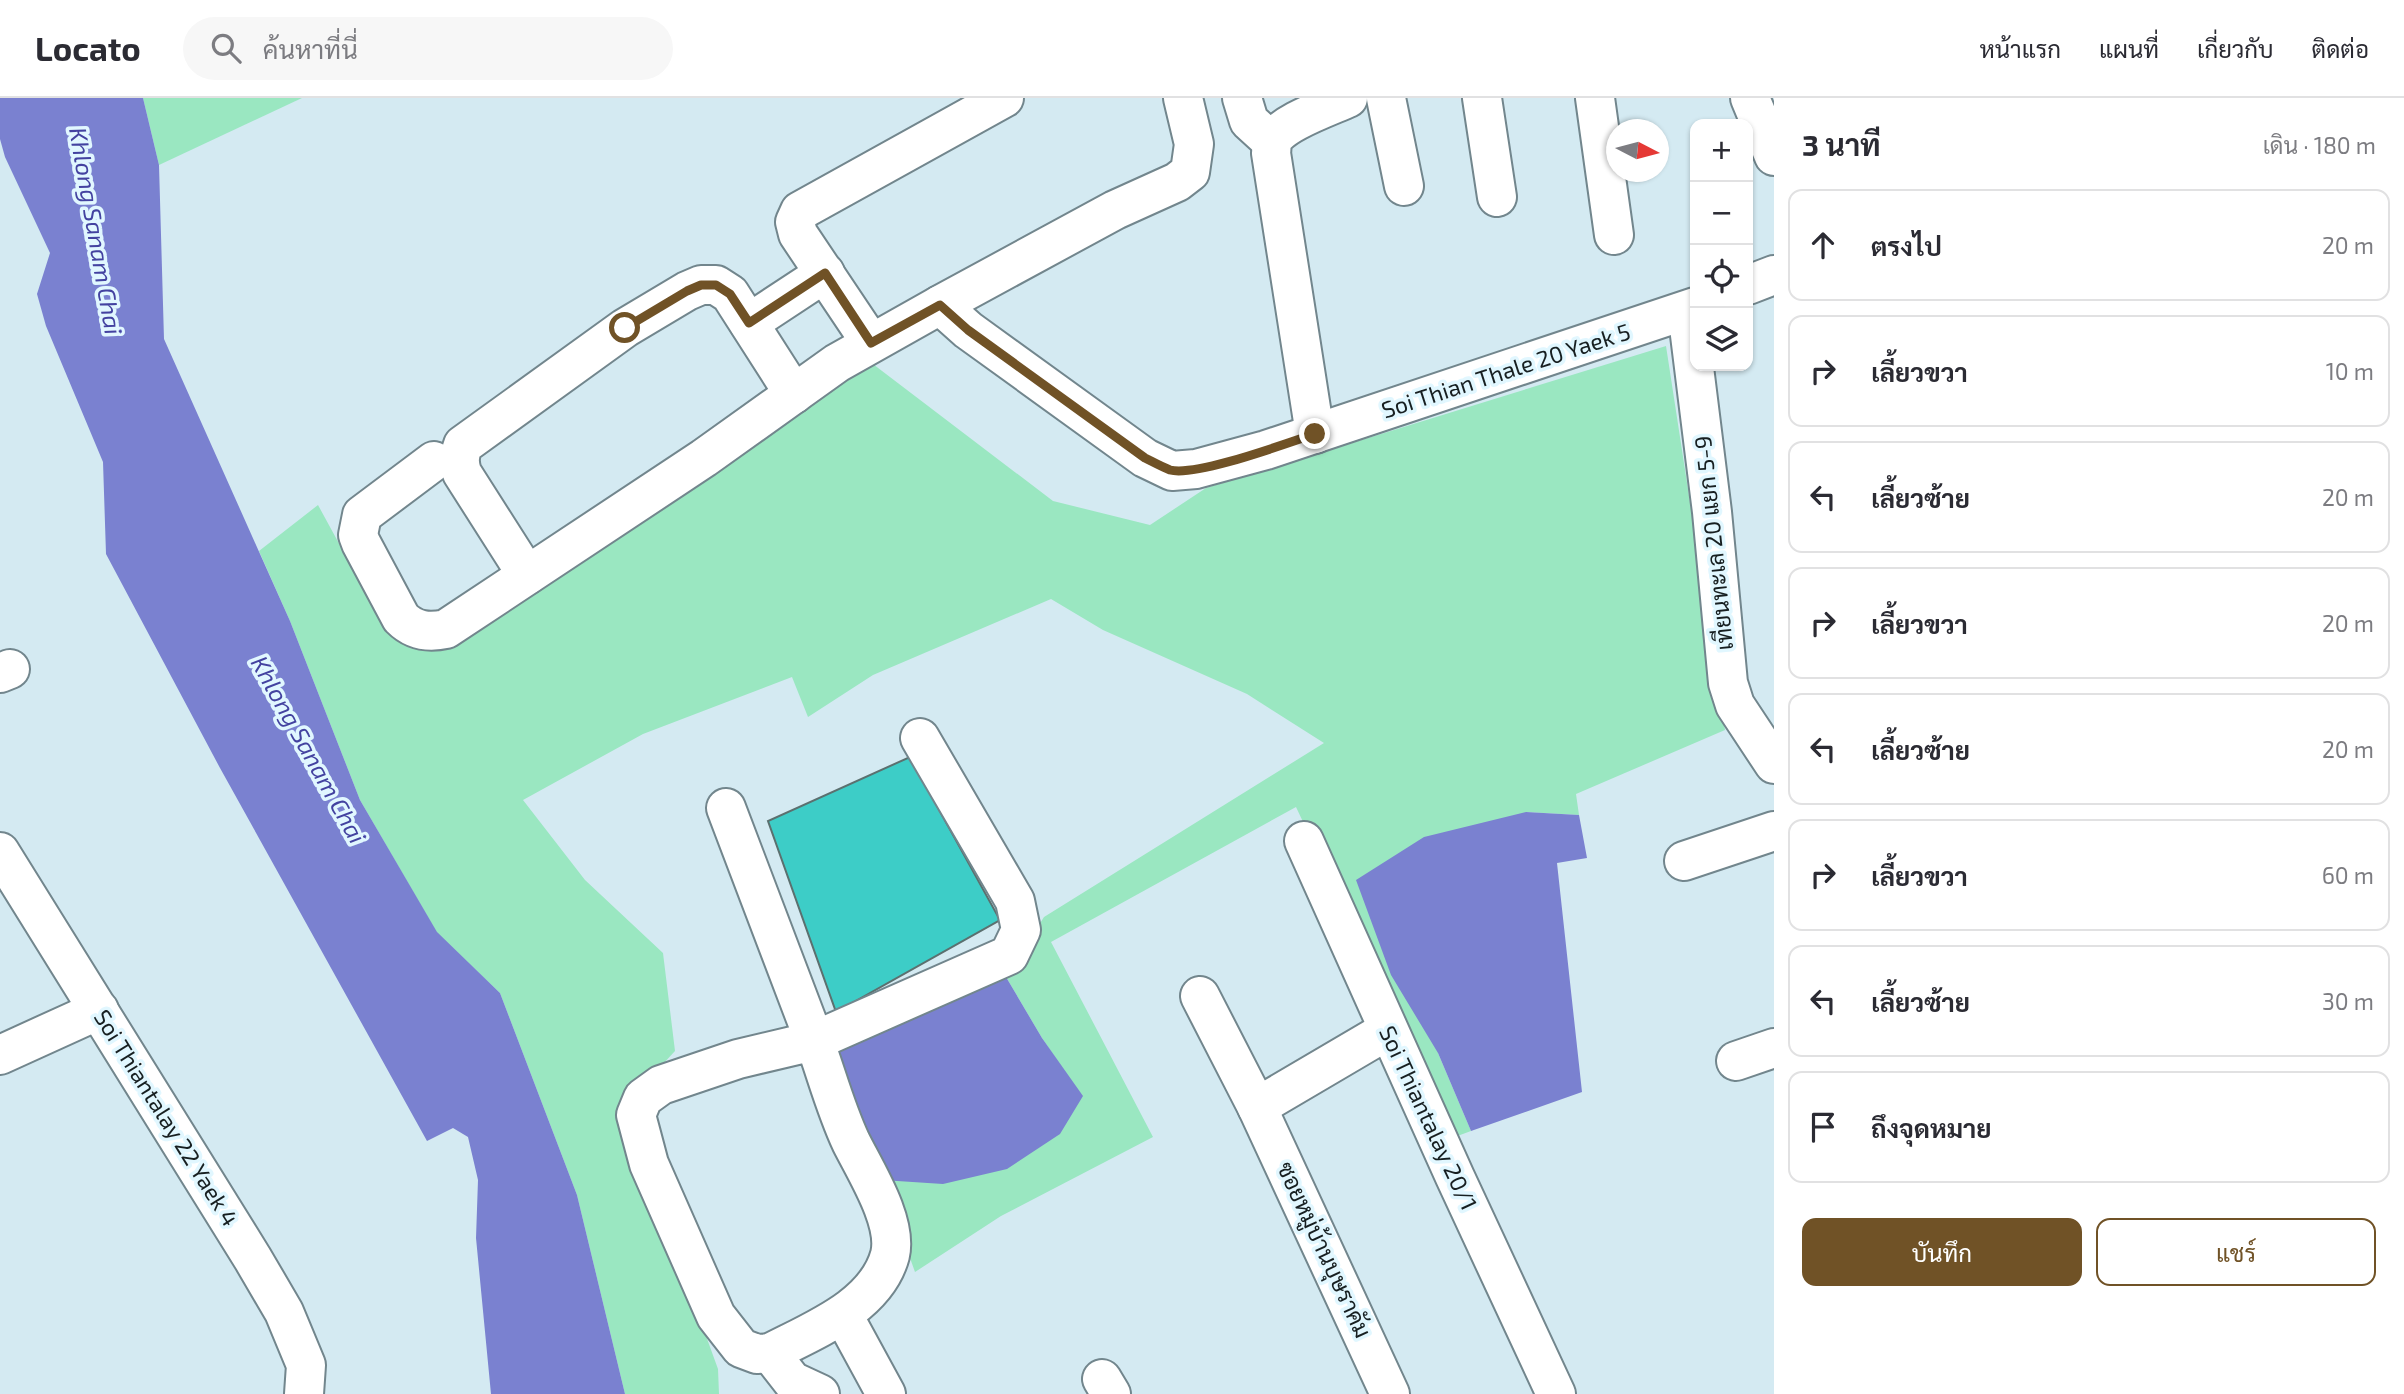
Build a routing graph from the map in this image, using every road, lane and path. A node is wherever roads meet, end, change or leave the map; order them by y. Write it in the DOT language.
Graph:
graph roads {
  1 [pos="1004,98"];
  2 [pos="1183,98"];
  3 [pos="1242,98"];
  4 [pos="1349,98"];
  5 [pos="1386,98"];
  6 [pos="1482,98"];
  7 [pos="1595,98"];
  8 [pos="1750,98"];
  9 [pos="1272,142"];
  10 [pos="1774,156"];
  11 [pos="1404,186"];
  12 [pos="1497,197"];
  13 [pos="1614,235"];
  14 [pos="825,273"];
  15 [pos="1774,275"];
  16 [pos="1753,283"];
  17 [pos="940,305"];
  18 [pos="1690,309"];
  19 [pos="749,323"];
  20 [pos="871,343"];
  21 [pos="1697,371"];
  22 [pos="794,394"];
  23 [pos="1315,434"];
  24 [pos="434,461"];
  25 [pos="527,575"];
  26 [pos="920,738"];
  27 [pos="1774,764"];
  28 [pos="726,808"];
  29 [pos="1774,831"];
  30 [pos="1304,841"];
  31 [pos="0,852"];
  32 [pos="1684,861"];
  33 [pos="11,894"];
  34 [pos="1200,996"];
  35 [pos="99,1010"];
  36 [pos="1388,1030"];
  37 [pos="814,1041"];
  38 [pos="1774,1048"];
  39 [pos="0,1055"];
  40 [pos="1736,1061"];
  41 [pos="1258,1107"];
  42 [pos="843,1315"];
  43 [pos="770,1353"];
  44 [pos="1545,1391"];
  45 [pos="304,1394"];
  46 [pos="820,1394"];
  47 [pos="886,1394"];
  48 [pos="1390,1394"];
  1 -- 14 [label="street"];
  2 -- 17 [label="street"];
  3 -- 9 [label="street"];
  4 -- 9 [label="street"];
  5 -- 11 [label="street"];
  6 -- 12 [label="street"];
  7 -- 13 [label="street"];
  8 -- 10 [label="street"];
  9 -- 23 [label="street"];
  14 -- 19 [label="street"];
  14 -- 20 [label="street"];
  15 -- 16 [label="street"];
  17 -- 20 [label="street"];
  17 -- 23 [label="street, Soi Thian Thale 20 Yaek 5"];
  18 -- 23 [label="street, Soi Thian Thale 20 Yaek 5"];
  19 -- 22 [label="street"];
  19 -- 25 [label="street"];
  20 -- 22 [label="street"];
  21 -- 27 [label="street, เทียนทะเล 20 แยก 5-9"];
  22 -- 25 [label="street"];
  24 -- 25 [label="street"];
  26 -- 37 [label="street"];
  28 -- 37 [label="street"];
  29 -- 32 [label="street"];
  30 -- 36 [label="street, Soi Thiantalay 20/1"];
  31 -- 33 [label="street, Soi Thiantalay 22 Yaek 4"];
  33 -- 35 [label="street, Soi Thiantalay 22 Yaek 4"];
  34 -- 41 [label="street, ซอยหมู่บ้านบุษราคัม"];
  35 -- 39 [label="street"];
  35 -- 45 [label="street, Soi Thiantalay 22 Yaek 4"];
  36 -- 41 [label="street"];
  36 -- 44 [label="street, Soi Thiantalay 20/1"];
  37 -- 42 [label="street"];
  37 -- 43 [label="street"];
  38 -- 40 [label="street"];
  41 -- 48 [label="street, ซอยหมู่บ้านบุษราคัม"];
  42 -- 43 [label="street"];
  42 -- 47 [label="street"];
  43 -- 46 [label="street"];
}
